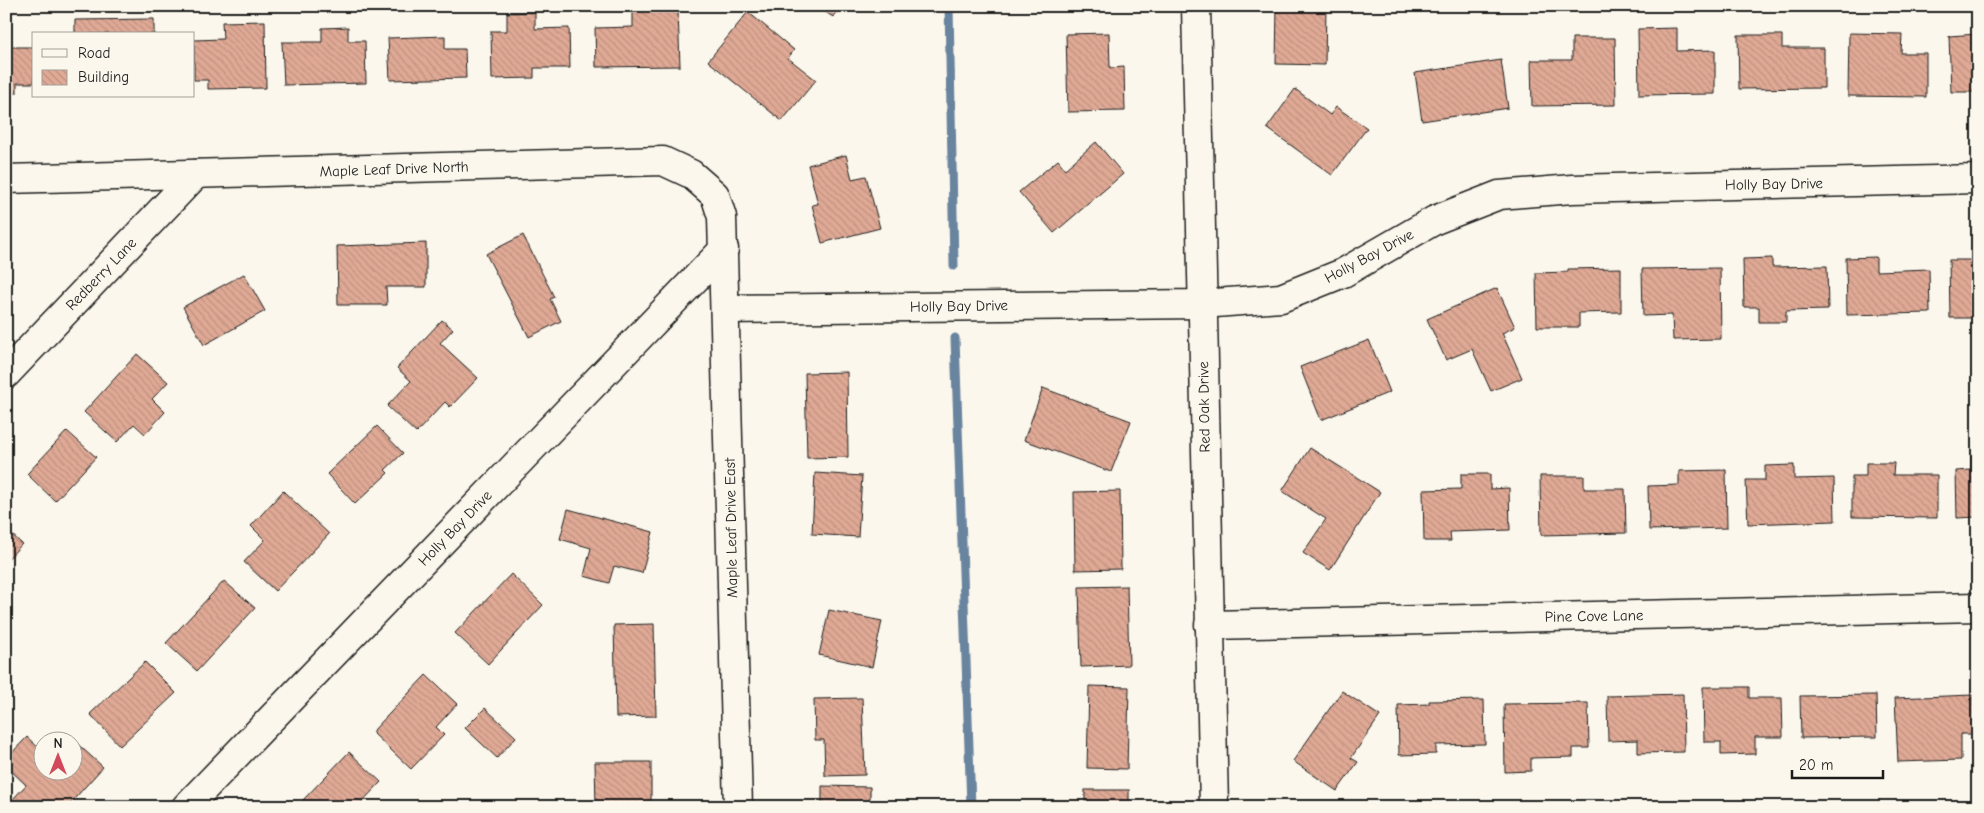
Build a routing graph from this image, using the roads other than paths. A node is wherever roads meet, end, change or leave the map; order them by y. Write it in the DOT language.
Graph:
graph roads {
  1 [pos="1196,6"];
  2 [pos="196,174"];
  3 [pos="6,179"];
  4 [pos="1978,179"];
  5 [pos="724,249"];
  6 [pos="1202,304"];
  7 [pos="725,309"];
  8 [pos="6,374"];
  9 [pos="1978,607"];
  10 [pos="1209,625"];
  11 [pos="186,807"];
  12 [pos="738,807"];
  13 [pos="1214,807"];
  1 -- 6 [label="street, Red Oak Drive"];
  2 -- 3 [label="street, Maple Leaf Drive North"];
  2 -- 5 [label="street, Maple Leaf Drive North"];
  2 -- 8 [label="street, Redberry Lane"];
  4 -- 6 [label="street, Holly Bay Drive"];
  5 -- 7 [label="street, Maple Leaf Drive East"];
  5 -- 11 [label="street, Holly Bay Drive"];
  6 -- 7 [label="street, Holly Bay Drive"];
  6 -- 10 [label="street, Red Oak Drive"];
  7 -- 12 [label="street, Maple Leaf Drive East"];
  9 -- 10 [label="street, Pine Cove Lane"];
  10 -- 13 [label="street, Red Oak Drive"];
}
